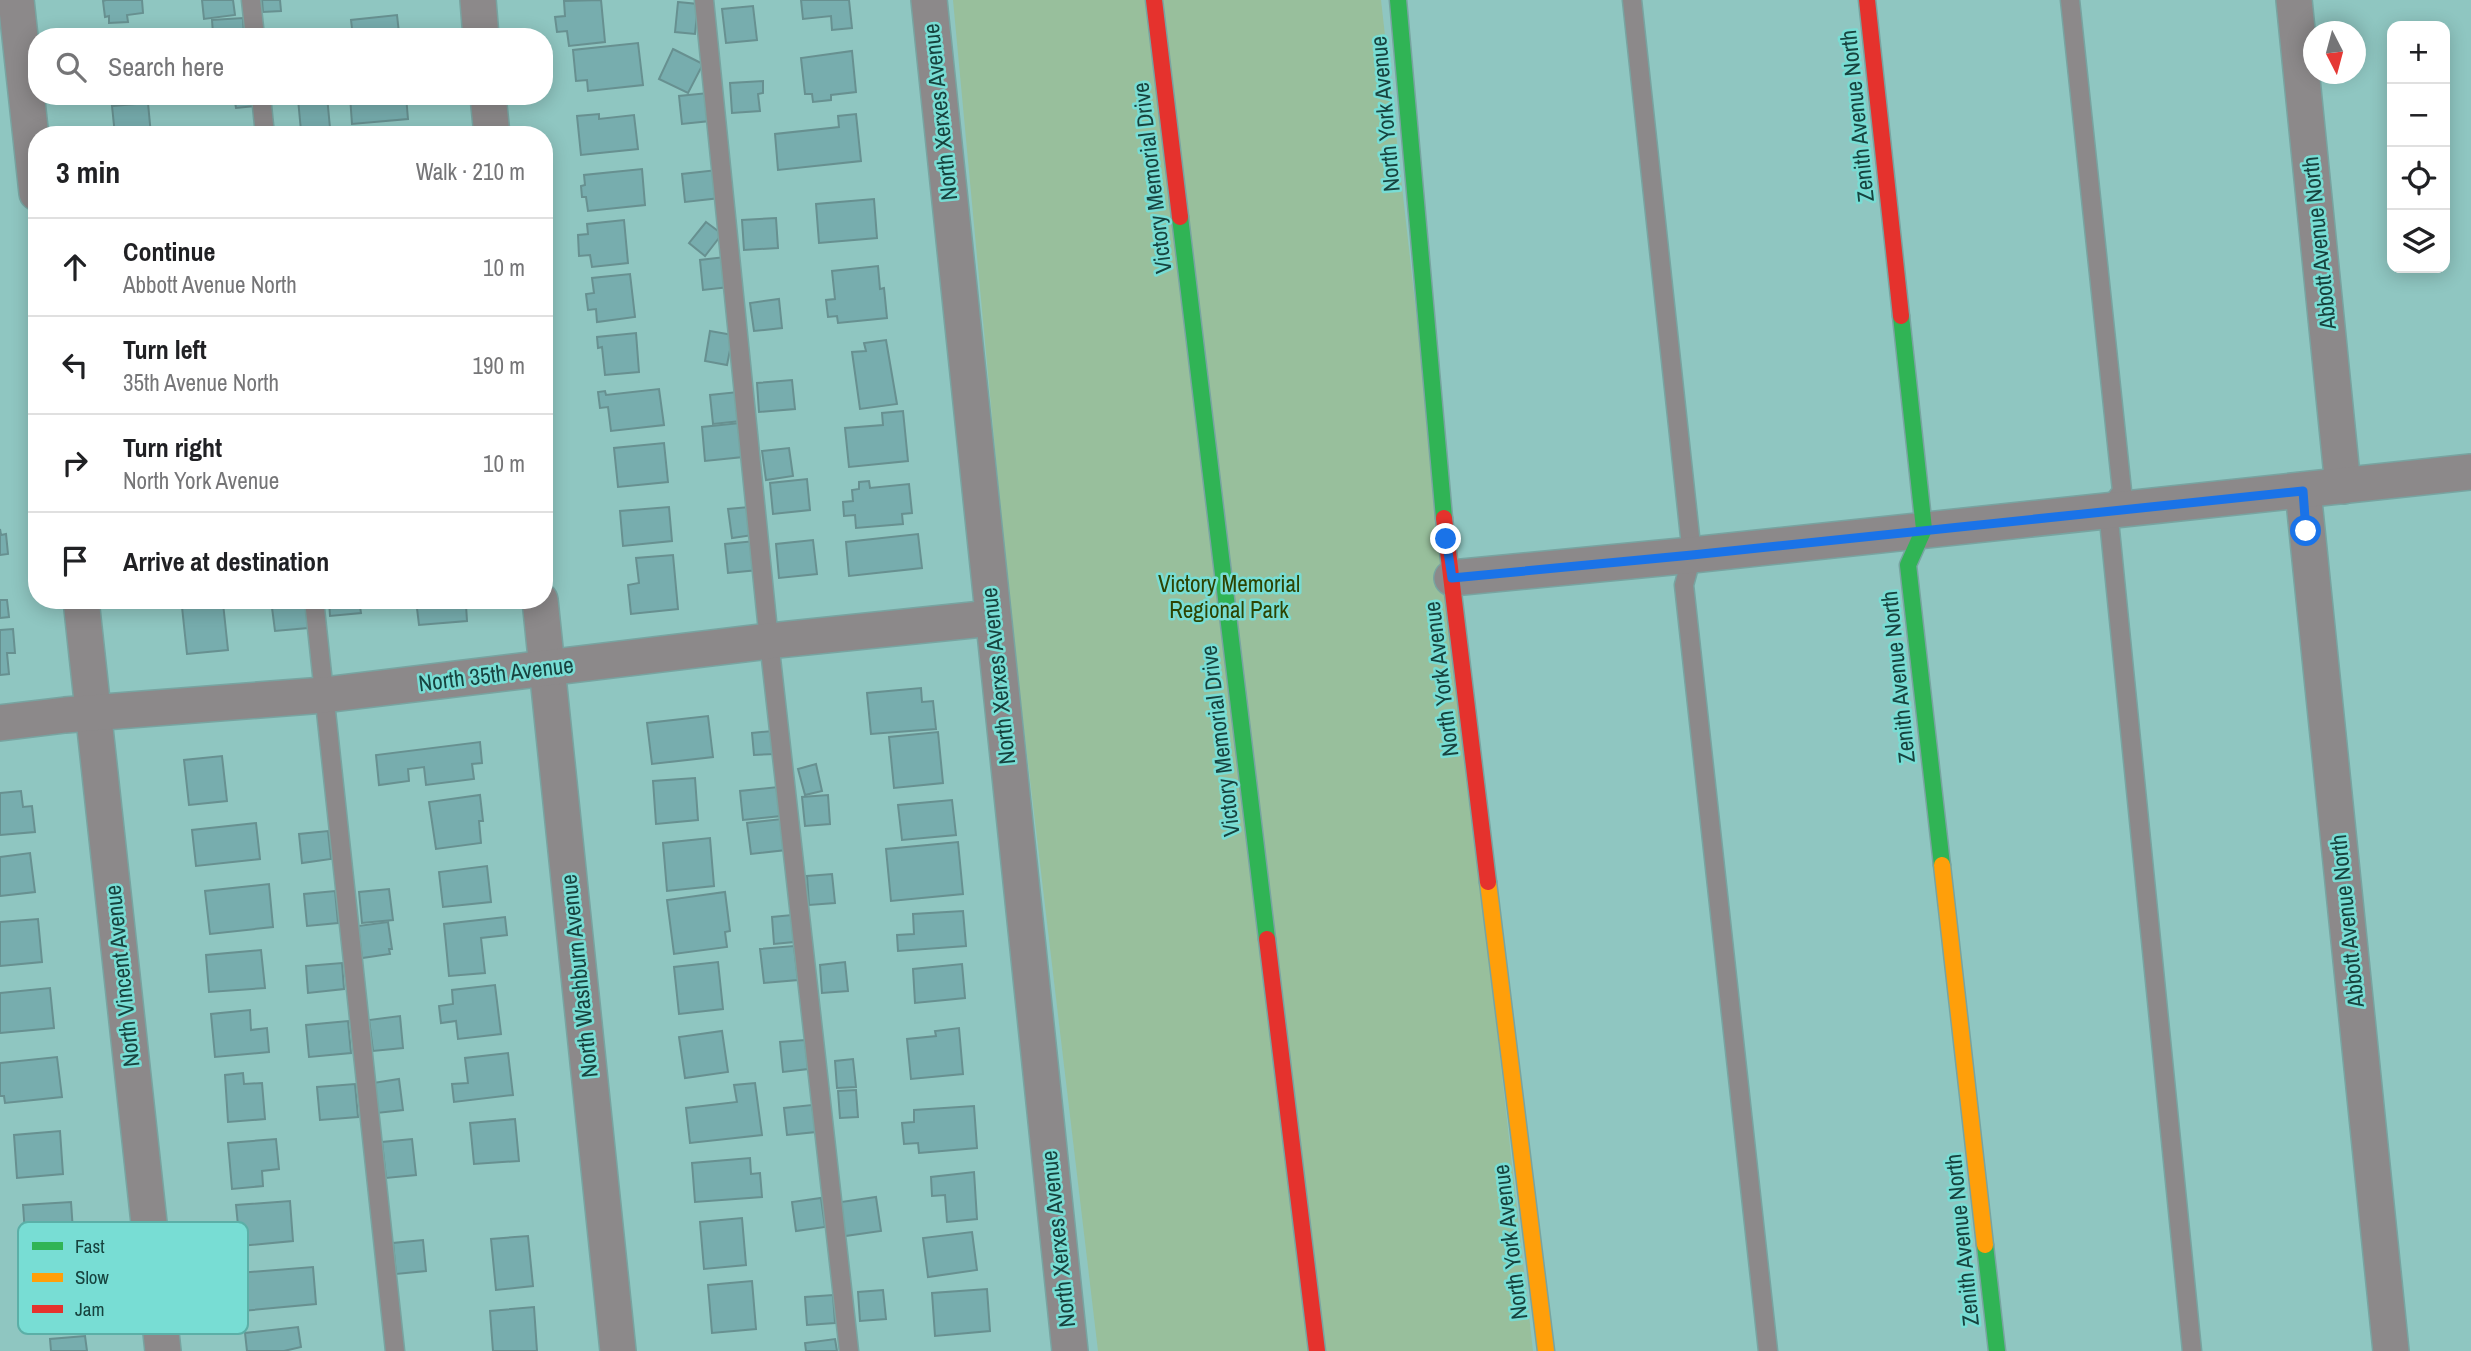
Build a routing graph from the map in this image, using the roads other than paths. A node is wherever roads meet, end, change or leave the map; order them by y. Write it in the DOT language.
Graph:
graph roads {
  1 [pos="16,0"];
  2 [pos="251,0"];
  3 [pos="478,0"];
  4 [pos="704,0"];
  5 [pos="929,0"];
  6 [pos="1153,0"];
  7 [pos="1398,0"];
  8 [pos="1632,0"];
  9 [pos="1867,0"];
  10 [pos="2070,0"];
  11 [pos="2294,0"];
  12 [pos="254,28"];
  13 [pos="480,28"];
  14 [pos="262,105"];
  15 [pos="489,105"];
  16 [pos="30,126"];
  17 [pos="264,126"];
  18 [pos="491,126"];
  19 [pos="2471,472"];
  20 [pos="2343,486"];
  21 [pos="2303,491"];
  22 [pos="2108,510"];
  23 [pos="1924,530"];
  24 [pos="1692,555"];
  25 [pos="1452,578"];
  26 [pos="82,609"];
  27 [pos="315,609"];
  28 [pos="541,609"];
  29 [pos="992,618"];
  30 [pos="769,641"];
  31 [pos="547,668"];
  32 [pos="324,695"];
  33 [pos="94,712"];
  34 [pos="0,723"];
  35 [pos="149,1222"];
  36 [pos="395,1351"];
  37 [pos="618,1351"];
  38 [pos="849,1351"];
  39 [pos="1070,1351"];
  40 [pos="1317,1351"];
  41 [pos="1546,1351"];
  42 [pos="1768,1351"];
  43 [pos="1997,1351"];
  44 [pos="2192,1351"];
  45 [pos="2391,1351"];
  1 -- 16 [label="street"];
  2 -- 12 [label="lane"];
  3 -- 13 [label="street"];
  4 -- 30 [label="lane"];
  5 -- 29 [label="street, North Xerxes Avenue"];
  6 -- 40 [label="street, Victory Memorial Drive"];
  7 -- 25 [label="street, North York Avenue"];
  8 -- 24 [label="lane"];
  9 -- 23 [label="street, Zenith Avenue North"];
  10 -- 22 [label="lane"];
  11 -- 20 [label="street, Abbott Avenue North"];
  14 -- 17 [label="lane"];
  15 -- 18 [label="street"];
  19 -- 20 [label="street"];
  20 -- 21 [label="street"];
  21 -- 22 [label="street"];
  21 -- 45 [label="street, Abbott Avenue North"];
  22 -- 23 [label="street"];
  22 -- 44 [label="lane"];
  23 -- 24 [label="street"];
  23 -- 43 [label="street, Zenith Avenue North"];
  24 -- 25 [label="street"];
  24 -- 42 [label="lane"];
  25 -- 41 [label="street, North York Avenue"];
  26 -- 33 [label="street, North Vincent Avenue"];
  27 -- 32 [label="lane"];
  28 -- 31 [label="street, North Washburn Avenue"];
  29 -- 30 [label="street, North 35th Avenue"];
  29 -- 39 [label="street, North Xerxes Avenue"];
  30 -- 31 [label="street, North 35th Avenue"];
  30 -- 38 [label="lane"];
  31 -- 32 [label="street, North 35th Avenue"];
  31 -- 37 [label="street, North Washburn Avenue"];
  32 -- 33 [label="street, North 35th Avenue"];
  32 -- 36 [label="lane"];
  33 -- 34 [label="street, North 35th Avenue"];
  33 -- 35 [label="street, North Vincent Avenue"];
}
